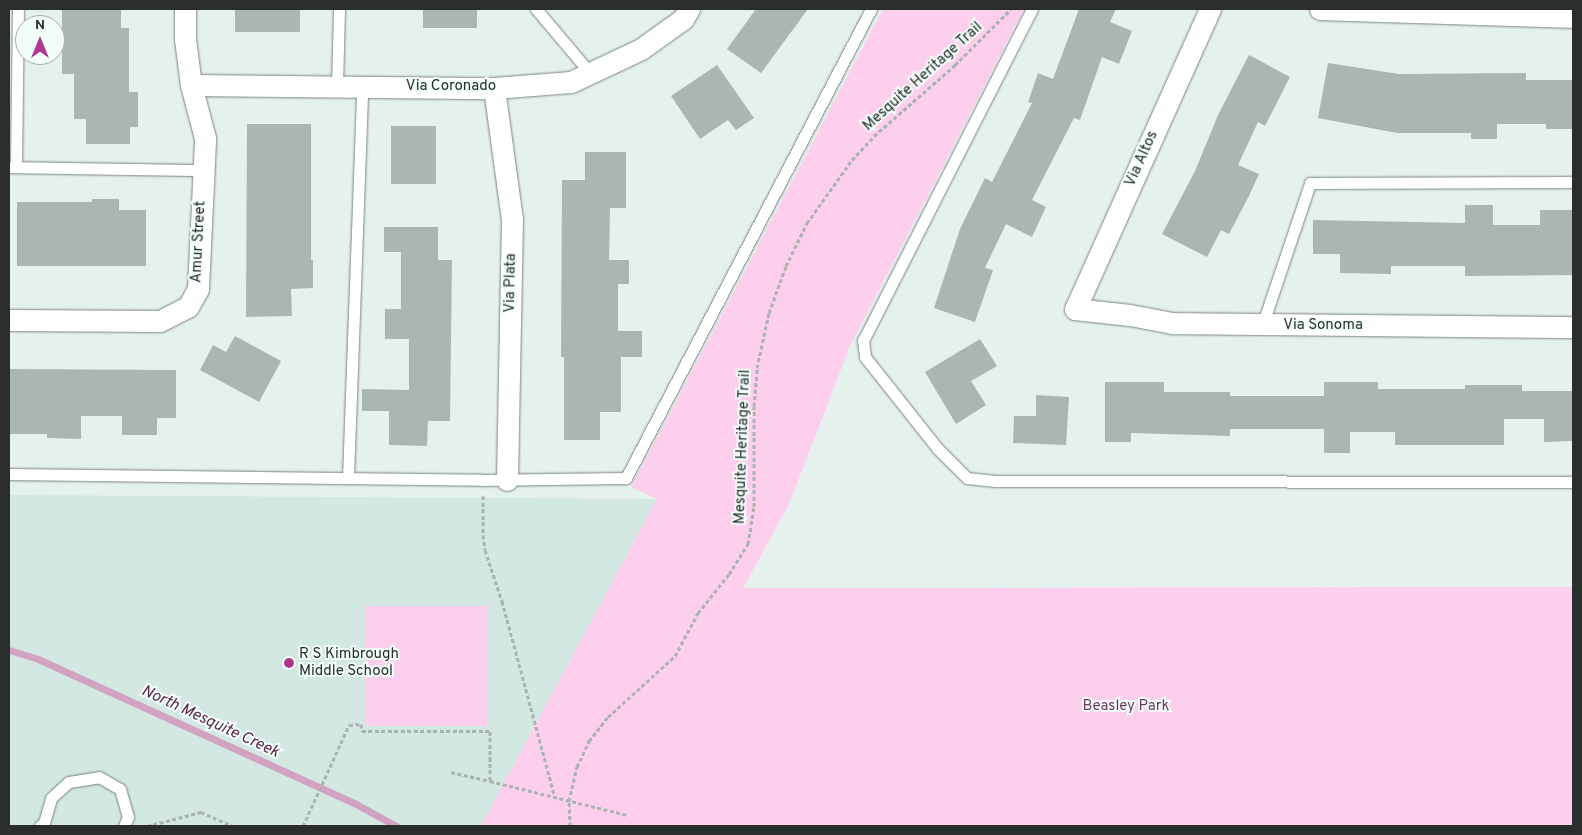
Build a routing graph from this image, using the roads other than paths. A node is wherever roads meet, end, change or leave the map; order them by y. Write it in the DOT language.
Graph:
graph roads {
  1 [pos="18,9"];
  2 [pos="185,9"];
  3 [pos="339,9"];
  4 [pos="536,9"];
  5 [pos="689,9"];
  6 [pos="872,9"];
  7 [pos="1032,9"];
  8 [pos="1210,9"];
  9 [pos="1320,9"];
  10 [pos="1573,17"];
  11 [pos="590,73"];
  12 [pos="191,84"];
  13 [pos="337,86"];
  14 [pos="362,86"];
  15 [pos="494,88"];
  16 [pos="12,167"];
  17 [pos="203,170"];
  18 [pos="1573,182"];
  19 [pos="1075,309"];
  20 [pos="9,320"];
  21 [pos="1262,326"];
  22 [pos="1573,328"];
  23 [pos="9,474"];
  24 [pos="348,477"];
  25 [pos="507,480"];
  26 [pos="1573,482"];
  27 [pos="40,826"];
  28 [pos="124,826"];
  1 -- 16 [label="lane"];
  2 -- 12 [label="street, Amur Street"];
  3 -- 13 [label="lane"];
  4 -- 11 [label="lane"];
  5 -- 11 [label="street, Via Coronado"];
  6 -- 25 [label="lane"];
  7 -- 26 [label="lane"];
  8 -- 19 [label="street, Via Altos"];
  9 -- 10 [label="street"];
  11 -- 15 [label="street, Via Coronado"];
  12 -- 13 [label="street, Via Coronado"];
  12 -- 17 [label="street, Amur Street"];
  13 -- 14 [label="street, Via Coronado"];
  14 -- 15 [label="street, Via Coronado"];
  14 -- 24 [label="lane"];
  15 -- 25 [label="street, Via Plata"];
  16 -- 17 [label="lane"];
  17 -- 20 [label="street, Amur Street"];
  18 -- 21 [label="lane"];
  19 -- 21 [label="street, Via Sonoma"];
  21 -- 22 [label="street, Via Sonoma"];
  23 -- 24 [label="lane"];
  24 -- 25 [label="lane"];
  27 -- 28 [label="lane"];
}
